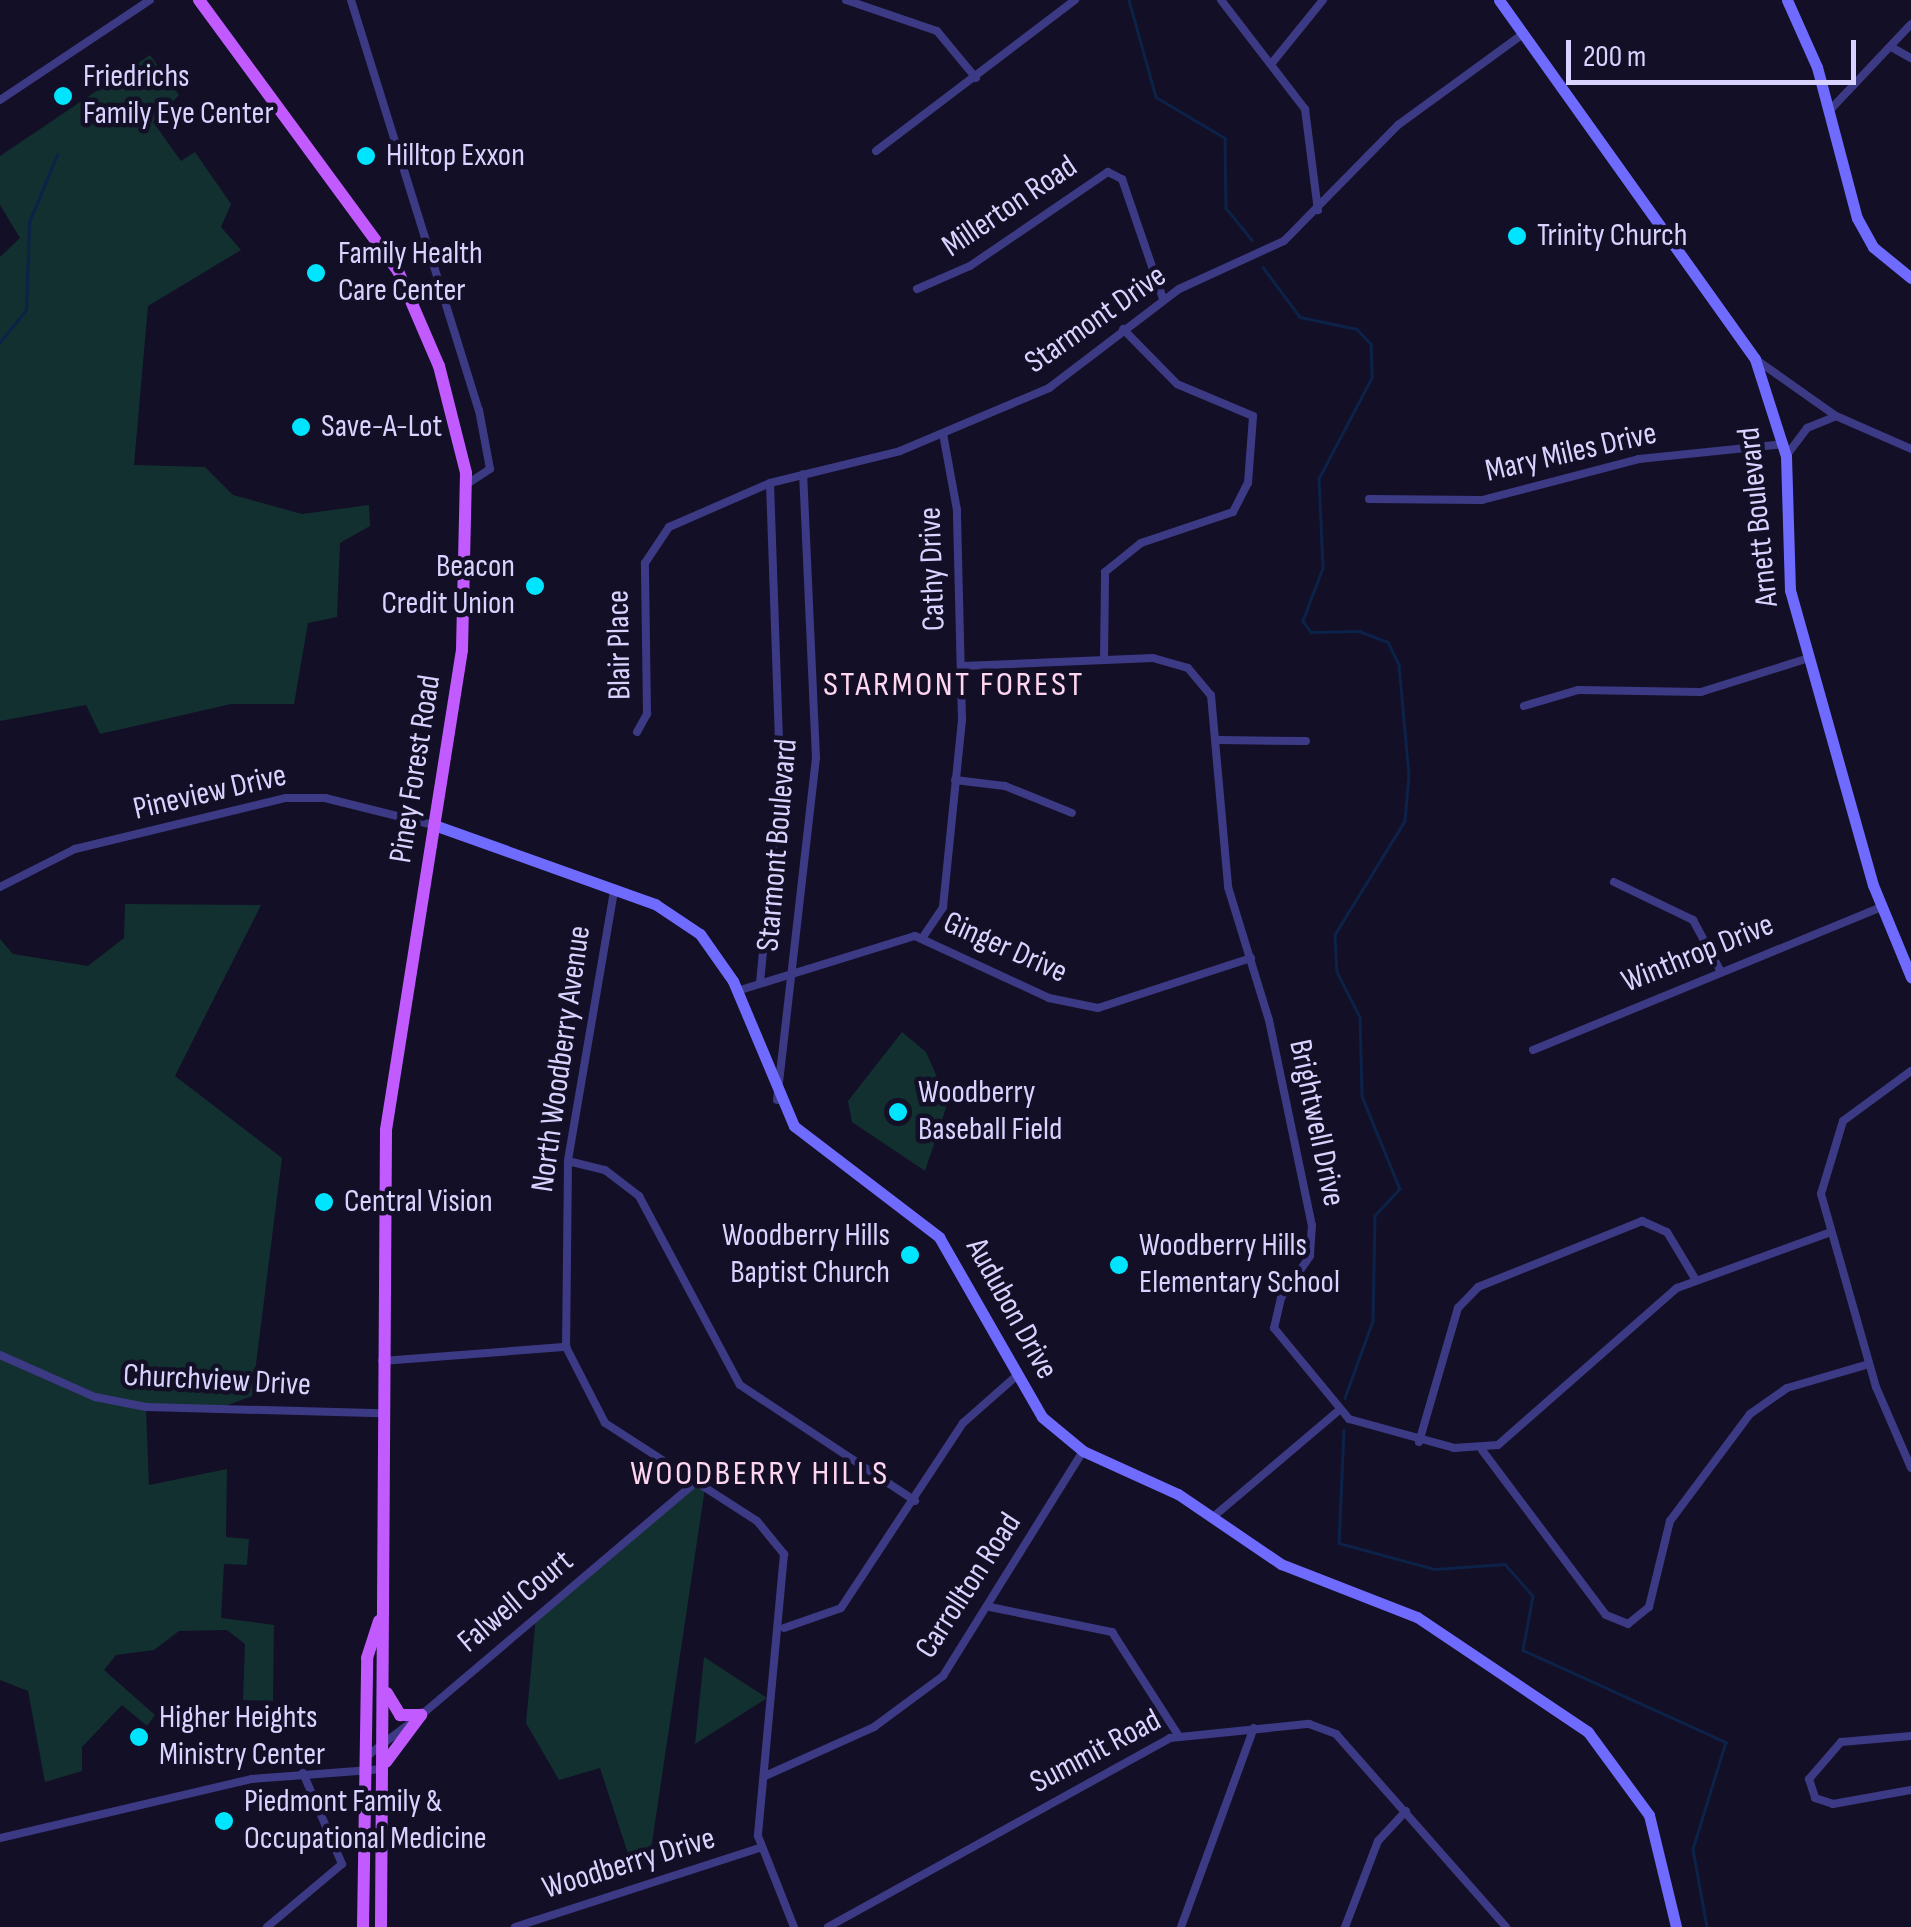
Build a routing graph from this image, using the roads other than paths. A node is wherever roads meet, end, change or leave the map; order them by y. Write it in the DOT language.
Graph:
graph roads {
  1 [pos="150,0"];
  2 [pos="199,0"];
  3 [pos="351,0"];
  4 [pos="846,0"];
  5 [pos="1075,0"];
  6 [pos="1221,0"];
  7 [pos="1323,0"];
  8 [pos="1498,0"];
  9 [pos="1788,0"];
  10 [pos="1911,24"];
  11 [pos="1523,34"];
  12 [pos="1891,46"];
  13 [pos="1911,58"];
  14 [pos="1272,63"];
  15 [pos="976,78"];
  16 [pos="0,100"];
  17 [pos="1830,110"];
  18 [pos="876,151"];
  19 [pos="1318,210"];
  20 [pos="1911,278"];
  21 [pos="917,290"];
  22 [pos="445,294"];
  23 [pos="414,300"];
  24 [pos="1163,300"];
  25 [pos="1123,329"];
  26 [pos="1755,359"];
  27 [pos="1836,416"];
  28 [pos="942,434"];
  29 [pos="1911,449"];
  30 [pos="1785,450"];
  31 [pos="803,474"];
  32 [pos="770,483"];
  33 [pos="465,484"];
  34 [pos="1369,499"];
  35 [pos="1809,658"];
  36 [pos="1104,660"];
  37 [pos="962,666"];
  38 [pos="1524,706"];
  39 [pos="637,732"];
  40 [pos="1218,740"];
  41 [pos="1306,742"];
  42 [pos="956,780"];
  43 [pos="1072,813"];
  44 [pos="437,826"];
  45 [pos="1614,882"];
  46 [pos="0,887"];
  47 [pos="614,890"];
  48 [pos="1881,906"];
  49 [pos="923,937"];
  50 [pos="1251,958"];
  51 [pos="1721,972"];
  52 [pos="791,973"];
  53 [pos="1911,977"];
  54 [pos="760,984"];
  55 [pos="738,991"];
  56 [pos="1533,1050"];
  57 [pos="1911,1071"];
  58 [pos="776,1100"];
  59 [pos="568,1161"];
  60 [pos="1828,1234"];
  61 [pos="1694,1277"];
  62 [pos="566,1348"];
  63 [pos="0,1355"];
  64 [pos="382,1361"];
  65 [pos="1869,1364"];
  66 [pos="1014,1378"];
  67 [pos="1338,1411"];
  68 [pos="381,1413"];
  69 [pos="1419,1442"];
  70 [pos="1482,1450"];
  71 [pos="1083,1451"];
  72 [pos="1911,1468"];
  73 [pos="695,1482"];
  74 [pos="915,1500"];
  75 [pos="1213,1517"];
  76 [pos="990,1607"];
  77 [pos="379,1621"];
  78 [pos="784,1628"];
  79 [pos="367,1658"];
  80 [pos="385,1687"];
  81 [pos="420,1716"];
  82 [pos="1254,1728"];
  83 [pos="1178,1735"];
  84 [pos="388,1736"];
  85 [pos="1911,1736"];
  86 [pos="366,1763"];
  87 [pos="384,1769"];
  88 [pos="303,1774"];
  89 [pos="766,1776"];
  90 [pos="1911,1790"];
  91 [pos="1406,1811"];
  92 [pos="0,1838"];
  93 [pos="759,1848"];
  94 [pos="382,1890"];
  95 [pos="267,1927"];
  96 [pos="364,1927"];
  97 [pos="381,1927"];
  98 [pos="393,1927"];
  99 [pos="515,1927"];
  100 [pos="794,1927"];
  101 [pos="828,1927"];
  102 [pos="1181,1927"];
  103 [pos="1345,1927"];
  104 [pos="1506,1927"];
  105 [pos="1676,1927"];
  1 -- 16 [label="street"];
  2 -- 23 [label="main road, Piney Forest Road"];
  3 -- 22 [label="street"];
  4 -- 15 [label="street"];
  5 -- 15 [label="street"];
  6 -- 14 [label="street"];
  7 -- 14 [label="street"];
  8 -- 11 [label="street, Arnett Boulevard"];
  9 -- 17 [label="street"];
  10 -- 12 [label="street"];
  11 -- 19 [label="street, Starmont Drive"];
  11 -- 26 [label="street, Arnett Boulevard"];
  12 -- 13 [label="street"];
  12 -- 17 [label="street"];
  14 -- 19 [label="street"];
  15 -- 18 [label="street"];
  17 -- 20 [label="street"];
  19 -- 24 [label="street, Starmont Drive"];
  21 -- 24 [label="street, Millerton Road"];
  22 -- 23 [label="street"];
  22 -- 33 [label="street"];
  23 -- 33 [label="main road, Piney Forest Road"];
  24 -- 25 [label="street, Starmont Drive"];
  25 -- 28 [label="street, Starmont Drive"];
  25 -- 36 [label="street"];
  26 -- 27 [label="street"];
  26 -- 30 [label="street, Arnett Boulevard"];
  27 -- 29 [label="street"];
  27 -- 30 [label="street"];
  28 -- 31 [label="street, Starmont Drive"];
  28 -- 37 [label="street, Cathy Drive"];
  30 -- 34 [label="street, Mary Miles Drive"];
  30 -- 35 [label="street, Arnett Boulevard"];
  31 -- 32 [label="street, Blair Place"];
  31 -- 52 [label="street, Starmont Boulevard"];
  32 -- 39 [label="street, Blair Place"];
  32 -- 54 [label="street, Starmont Boulevard"];
  33 -- 44 [label="main road, Piney Forest Road"];
  35 -- 38 [label="street"];
  35 -- 48 [label="street, Arnett Boulevard"];
  36 -- 37 [label="street, Brightwell Drive"];
  36 -- 40 [label="street, Brightwell Drive"];
  37 -- 42 [label="street, Cathy Drive"];
  40 -- 41 [label="street"];
  40 -- 50 [label="street, Brightwell Drive"];
  42 -- 43 [label="street"];
  42 -- 49 [label="street, Cathy Drive"];
  44 -- 46 [label="street, Pineview Drive"];
  44 -- 47 [label="street, Audubon Drive"];
  44 -- 64 [label="main road, Piney Forest Road"];
  45 -- 51 [label="street"];
  47 -- 55 [label="street, Audubon Drive"];
  47 -- 59 [label="street, North Woodberry Avenue"];
  48 -- 51 [label="street, Winthrop Drive"];
  48 -- 53 [label="street, Arnett Boulevard"];
  49 -- 50 [label="street, Ginger Drive"];
  49 -- 52 [label="street, Ginger Drive"];
  50 -- 67 [label="street, Brightwell Drive"];
  51 -- 56 [label="street, Winthrop Drive"];
  52 -- 54 [label="street, Ginger Drive"];
  52 -- 58 [label="street, Starmont Boulevard"];
  54 -- 55 [label="street, Ginger Drive"];
  55 -- 58 [label="street, Audubon Drive"];
  57 -- 60 [label="street"];
  58 -- 66 [label="street, Audubon Drive"];
  59 -- 62 [label="street, North Woodberry Avenue"];
  59 -- 74 [label="street"];
  60 -- 61 [label="street"];
  60 -- 65 [label="street"];
  61 -- 69 [label="street"];
  61 -- 70 [label="street"];
  62 -- 64 [label="street"];
  62 -- 73 [label="street, North Woodberry Avenue"];
  63 -- 68 [label="street, Churchview Drive"];
  64 -- 68 [label="main road, Piney Forest Road"];
  65 -- 70 [label="street"];
  65 -- 72 [label="street"];
  66 -- 71 [label="street, Audubon Drive"];
  66 -- 74 [label="street"];
  67 -- 69 [label="street"];
  67 -- 75 [label="street"];
  68 -- 77 [label="main road, Piney Forest Road"];
  69 -- 70 [label="street"];
  71 -- 75 [label="street, Audubon Drive"];
  71 -- 76 [label="street, Carrollton Road"];
  73 -- 78 [label="street, North Woodberry Avenue"];
  73 -- 81 [label="street, Falwell Court"];
  74 -- 78 [label="street"];
  75 -- 105 [label="street, Audubon Drive"];
  76 -- 83 [label="street"];
  76 -- 89 [label="street, Carrollton Road"];
  77 -- 79 [label="main road, Piney Forest Road"];
  77 -- 80 [label="main road, Piney Forest Road"];
  78 -- 89 [label="street, North Woodberry Avenue"];
  79 -- 84 [label="main road"];
  79 -- 86 [label="main road, Piney Forest Road"];
  80 -- 81 [label="main road"];
  80 -- 84 [label="main road, Piney Forest Road"];
  81 -- 84 [label="street, Falwell Court"];
  81 -- 87 [label="main road"];
  82 -- 83 [label="street, Summit Road"];
  82 -- 91 [label="street, Summit Road"];
  82 -- 102 [label="street"];
  83 -- 101 [label="street, Summit Road"];
  84 -- 86 [label="street, Falwell Court"];
  84 -- 87 [label="main road, Piney Forest Road"];
  85 -- 90 [label="street"];
  86 -- 87 [label="street"];
  86 -- 88 [label="street"];
  86 -- 96 [label="main road, Piney Forest Road"];
  87 -- 94 [label="main road, Piney Forest Road"];
  88 -- 92 [label="street"];
  88 -- 95 [label="street"];
  89 -- 93 [label="street, North Woodberry Avenue"];
  91 -- 103 [label="street"];
  91 -- 104 [label="street, Summit Road"];
  93 -- 99 [label="street, Woodberry Drive"];
  93 -- 100 [label="street"];
  94 -- 97 [label="main road, Piney Forest Road"];
  94 -- 98 [label="main road"];
}
